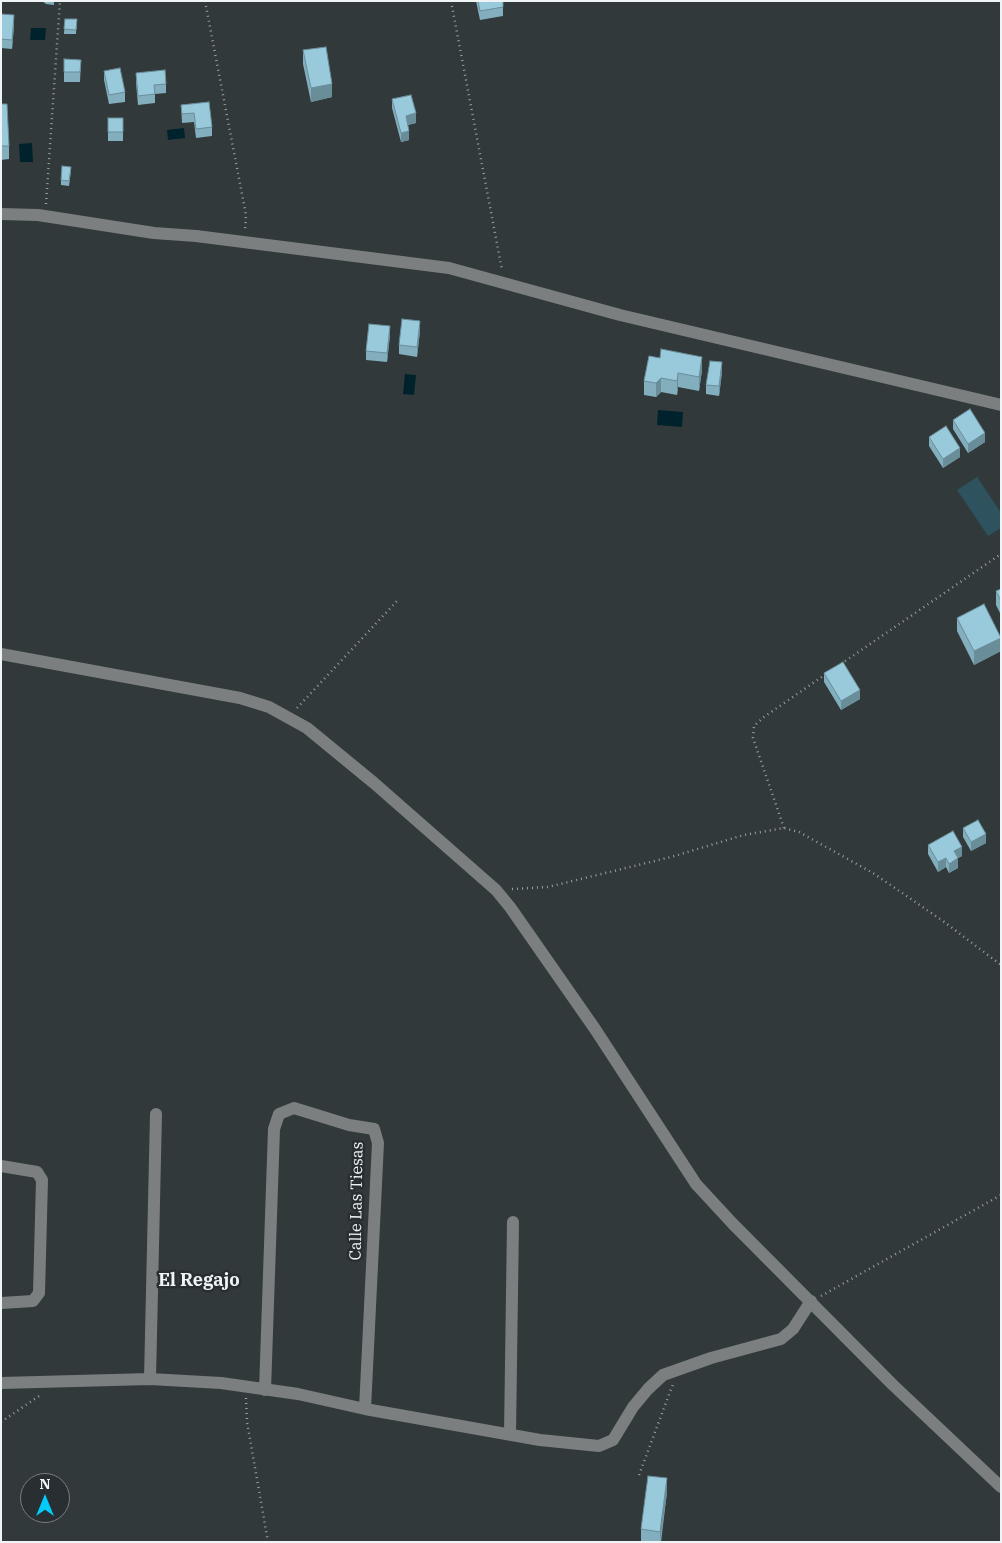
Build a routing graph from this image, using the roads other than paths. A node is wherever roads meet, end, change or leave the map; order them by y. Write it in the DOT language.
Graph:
graph roads {
  1 [pos="1,214"];
  2 [pos="1001,405"];
  3 [pos="1,654"];
  4 [pos="156,1114"];
  5 [pos="1,1166"];
  6 [pos="513,1222"];
  7 [pos="811,1302"];
  8 [pos="1,1303"];
  9 [pos="150,1379"];
  10 [pos="1,1383"];
  11 [pos="265,1390"];
  12 [pos="365,1409"];
  13 [pos="510,1434"];
  14 [pos="1001,1487"];
  1 -- 2 [label="street"];
  3 -- 7 [label="street"];
  4 -- 9 [label="street"];
  5 -- 8 [label="street"];
  6 -- 13 [label="street"];
  7 -- 13 [label="street"];
  7 -- 14 [label="street"];
  9 -- 10 [label="street"];
  9 -- 11 [label="street"];
  11 -- 12 [label="street"];
  11 -- 12 [label="street, Calle Las Tiesas"];
  12 -- 13 [label="street"];
}
